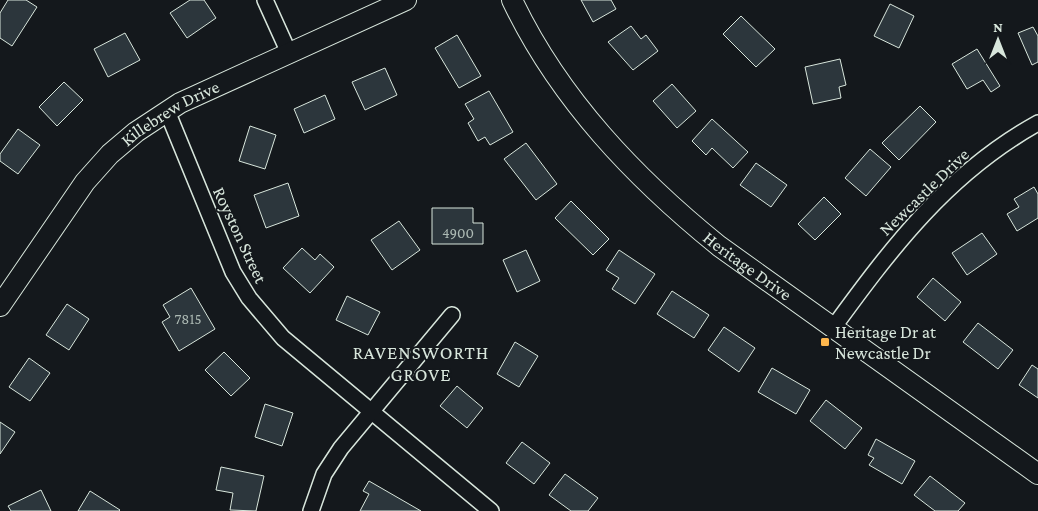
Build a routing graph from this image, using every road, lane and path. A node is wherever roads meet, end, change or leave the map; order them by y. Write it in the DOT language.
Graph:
graph roads {
  1 [pos="265,0"];
  2 [pos="406,0"];
  3 [pos="512,0"];
  4 [pos="289,53"];
  5 [pos="167,111"];
  6 [pos="1038,123"];
  7 [pos="0,306"];
  8 [pos="452,315"];
  9 [pos="832,328"];
  10 [pos="371,411"];
  11 [pos="1038,474"];
  12 [pos="311,511"];
  13 [pos="491,511"];
  1 -- 4 [label="street"];
  2 -- 4 [label="street, Killebrew Drive"];
  3 -- 9 [label="street, Heritage Drive"];
  4 -- 5 [label="street, Killebrew Drive"];
  5 -- 7 [label="street, Killebrew Drive"];
  5 -- 10 [label="street, Royston Street"];
  6 -- 9 [label="street, Newcastle Drive"];
  8 -- 10 [label="street"];
  9 -- 11 [label="street, Heritage Drive"];
  10 -- 12 [label="street"];
  10 -- 13 [label="street, Royston Street"];
}
